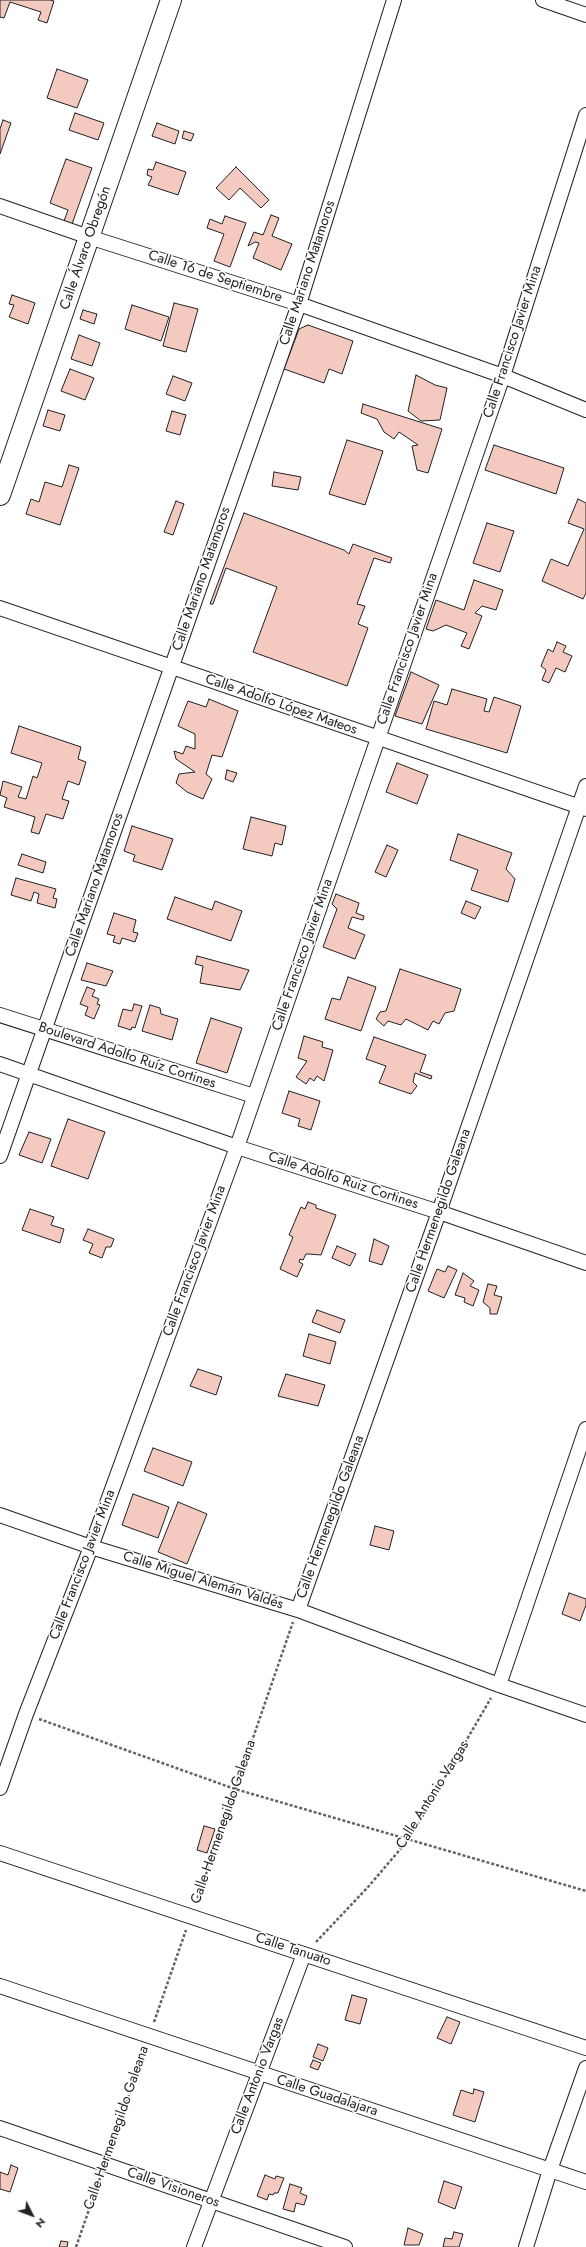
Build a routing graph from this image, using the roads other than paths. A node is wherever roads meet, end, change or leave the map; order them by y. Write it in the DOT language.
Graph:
graph roads {
  1 [pos="171,0"];
  2 [pos="394,0"];
  3 [pos="543,0"];
  4 [pos="586,15"];
  5 [pos="586,115"];
  6 [pos="0,206"];
  7 [pos="89,237"];
  8 [pos="299,304"];
  9 [pos="503,376"];
  10 [pos="586,410"];
  11 [pos="0,495"];
  12 [pos="0,608"];
  13 [pos="171,668"];
  14 [pos="378,738"];
  15 [pos="586,786"];
  16 [pos="582,808"];
  17 [pos="0,1015"];
  18 [pos="44,1030"];
  19 [pos="0,1064"];
  20 [pos="28,1074"];
  21 [pos="254,1096"];
  22 [pos="237,1147"];
  23 [pos="0,1156"];
  24 [pos="439,1212"];
  25 [pos="586,1263"];
  26 [pos="586,1429"];
  27 [pos="0,1515"];
  28 [pos="91,1547"];
  29 [pos="298,1610"];
  30 [pos="499,1685"];
  31 [pos="586,1715"];
  32 [pos="0,1788"];
  33 [pos="0,1853"];
  34 [pos="304,1954"];
  35 [pos="0,1986"];
  36 [pos="586,2048"];
  37 [pos="586,2068"];
  38 [pos="260,2073"];
  39 [pos="0,2128"];
  40 [pos="550,2170"];
  41 [pos="586,2182"];
  42 [pos="210,2201"];
  43 [pos="194,2247"];
  44 [pos="345,2247"];
  45 [pos="526,2247"];
  1 -- 7 [label="street, Calle Álvaro Obregón"];
  2 -- 8 [label="street, Calle Mariano Matamoros"];
  3 -- 4 [label="street"];
  5 -- 9 [label="street, Calle Francisco Javier Mina"];
  6 -- 7 [label="street, Calle 16 de Septiembre"];
  7 -- 8 [label="street, Calle 16 de Septiembre"];
  7 -- 11 [label="street, Calle Álvaro Obregón"];
  8 -- 9 [label="street, Calle 16 de Septiembre"];
  8 -- 13 [label="street, Calle Mariano Matamoros"];
  9 -- 10 [label="street, Calle 16 de Septiembre"];
  9 -- 14 [label="street, Calle Francisco Javier Mina"];
  12 -- 13 [label="street, Calle Adolfo López Mateos"];
  13 -- 14 [label="street, Calle Adolfo López Mateos"];
  13 -- 18 [label="street, Calle Mariano Matamoros"];
  14 -- 16 [label="street, Calle Adolfo López Mateos"];
  14 -- 21 [label="street, Calle Francisco Javier Mina"];
  15 -- 16 [label="street, Calle Hermenegildo Galeana"];
  16 -- 24 [label="street, Calle Hermenegildo Galeana"];
  17 -- 18 [label="street, Boulevard Adolfo Ruíz Cortines"];
  18 -- 20 [label="street, Calle Mariano Matamoros"];
  18 -- 21 [label="street, Boulevard Adolfo Ruíz Cortines"];
  19 -- 20 [label="street, Calle Adolfo Ruiz Cortines"];
  20 -- 22 [label="street, Calle Adolfo Ruiz Cortines"];
  20 -- 23 [label="street, Calle Mariano Matamoros"];
  21 -- 22 [label="street, Calle Francisco Javier Mina"];
  22 -- 24 [label="street, Calle Adolfo Ruiz Cortines"];
  22 -- 28 [label="street, Calle Francisco Javier Mina"];
  24 -- 25 [label="street, Calle Adolfo Ruiz Cortines"];
  24 -- 29 [label="street, Calle Hermenegildo Galeana"];
  26 -- 30 [label="street"];
  27 -- 28 [label="street, Calle Miguel Alemán Valdés"];
  28 -- 29 [label="street, Calle Miguel Alemán Valdés"];
  28 -- 32 [label="street, Calle Francisco Javier Mina"];
  29 -- 30 [label="street, Calle Miguel Alemán Valdés"];
  30 -- 31 [label="street, Calle Miguel Alemán Valdés"];
  33 -- 34 [label="street, Calle Tanuato"];
  34 -- 36 [label="street, Calle Tanuato"];
  34 -- 38 [label="street, Calle Antonio Vargas"];
  35 -- 38 [label="street, Calle Guadalajara"];
  37 -- 40 [label="street"];
  38 -- 40 [label="street, Calle Guadalajara"];
  38 -- 42 [label="street, Calle Antonio Vargas"];
  39 -- 42 [label="street, Calle Visioneros"];
  40 -- 41 [label="street, Calle Guadalajara"];
  40 -- 45 [label="street"];
  42 -- 43 [label="street, Calle Antonio Vargas"];
  42 -- 44 [label="street, Calle Visioneros"];
}
